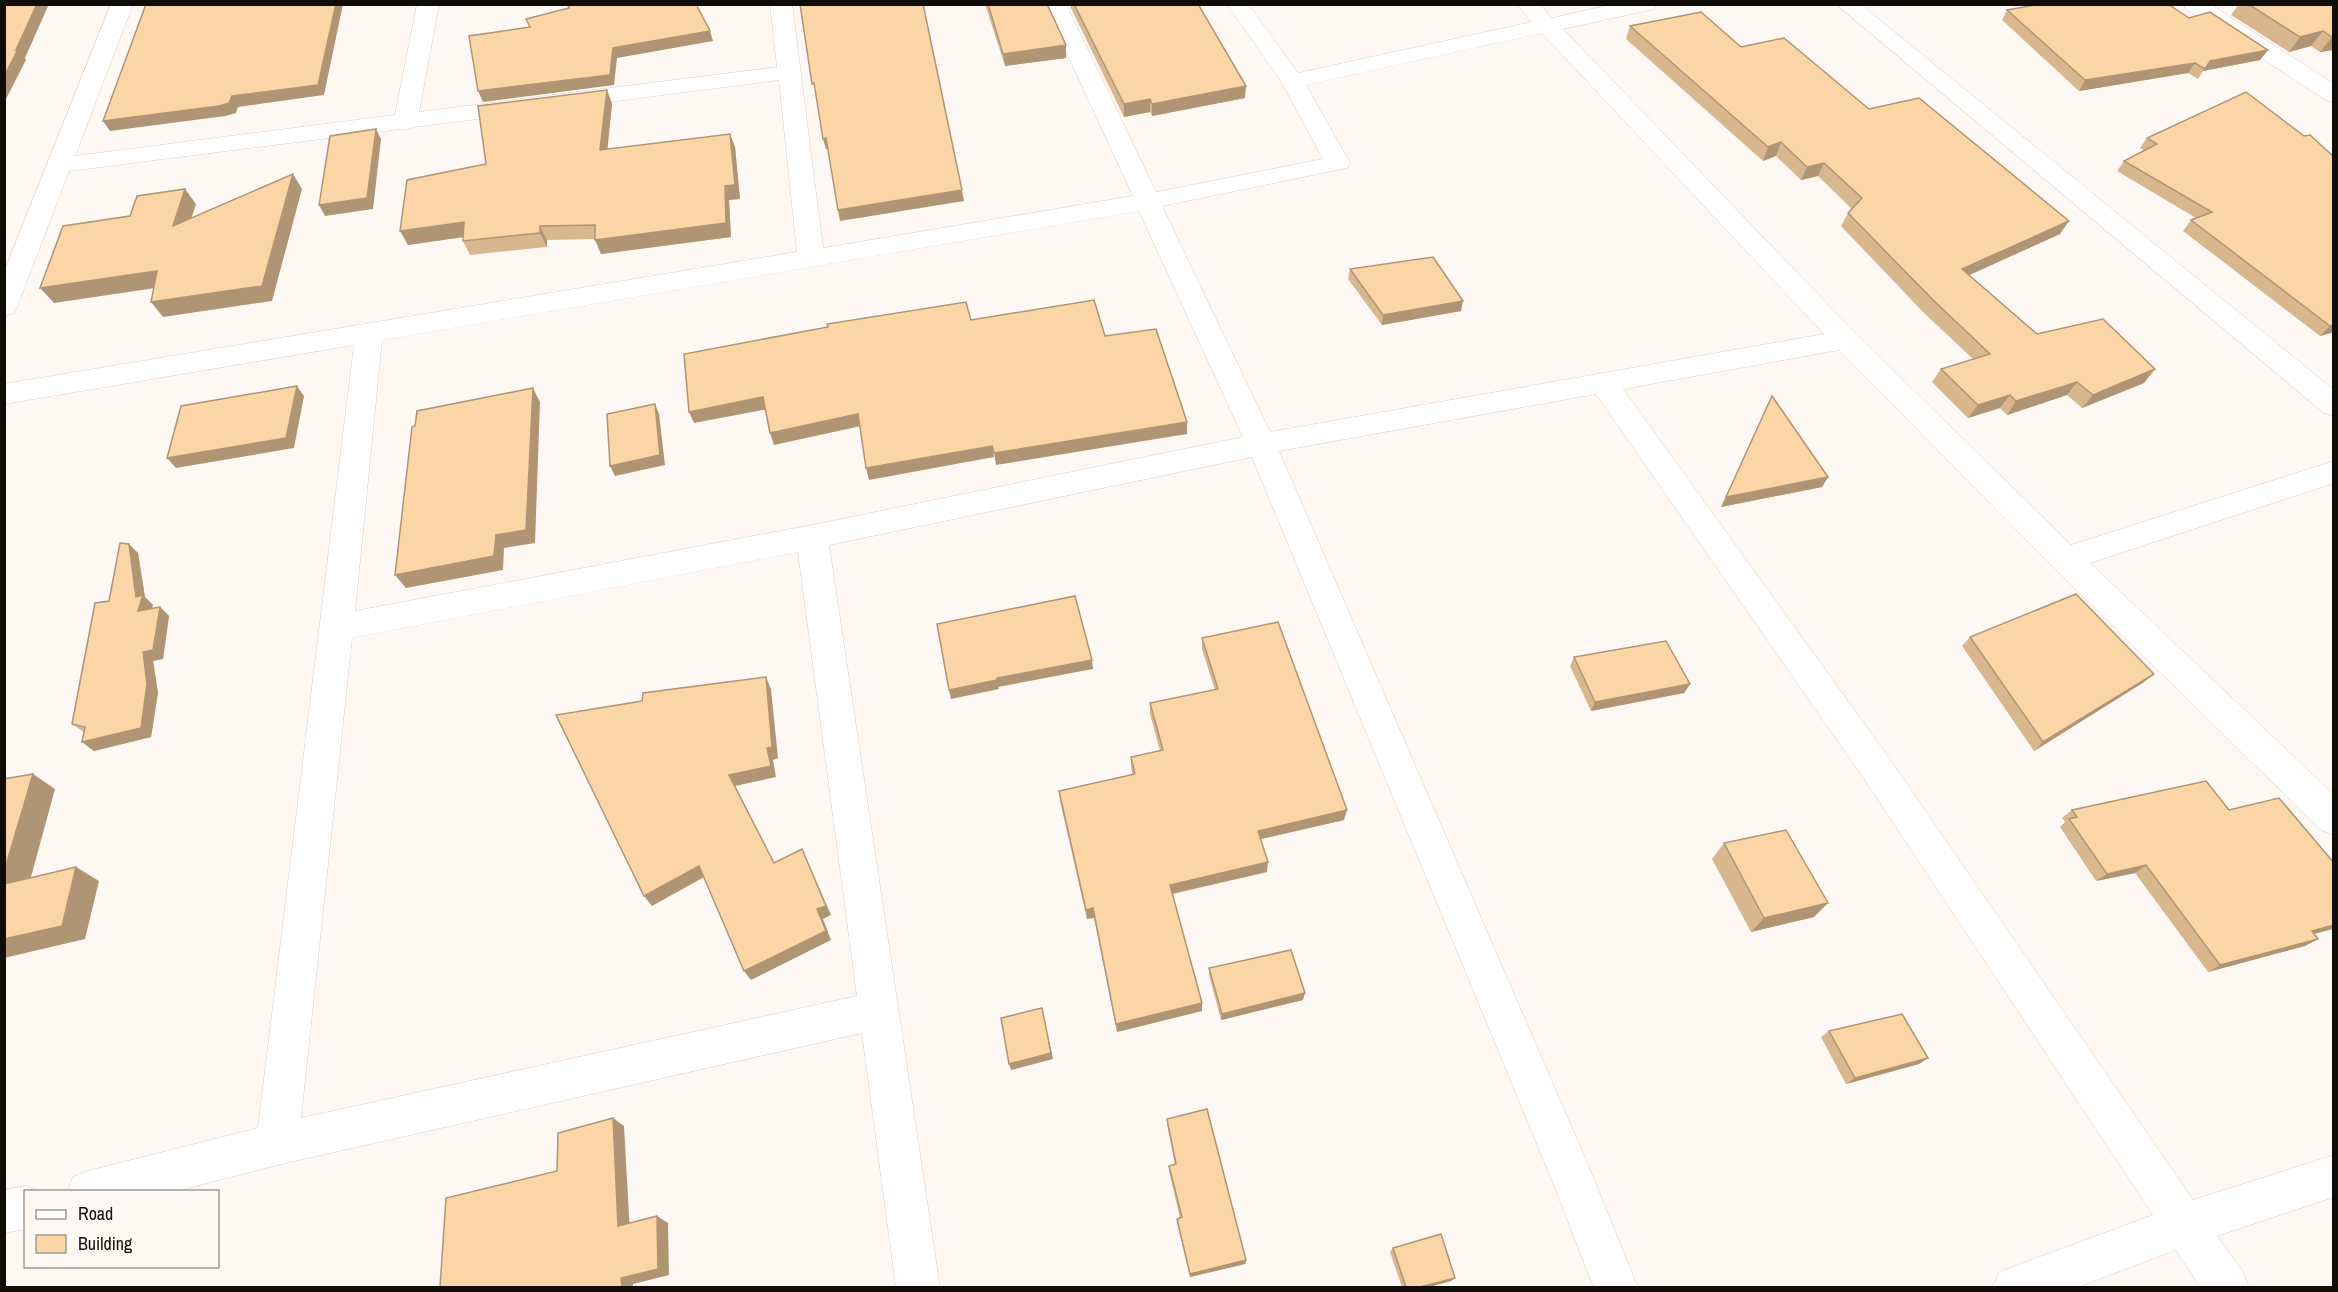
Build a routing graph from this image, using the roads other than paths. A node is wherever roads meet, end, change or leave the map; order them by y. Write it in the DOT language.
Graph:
graph roads {
  1 [pos="122,4"];
  2 [pos="428,4"];
  3 [pos="781,4"];
  4 [pos="1055,4"];
  5 [pos="1237,4"];
  6 [pos="1646,4"];
  7 [pos="1846,4"];
  8 [pos="2194,4"];
  9 [pos="1537,15"];
  10 [pos="789,72"];
  11 [pos="1292,81"];
  12 [pos="2334,95"];
  13 [pos="405,123"];
  14 [pos="60,165"];
  15 [pos="1146,202"];
  16 [pos="811,257"];
  17 [pos="4,307"];
  18 [pos="369,334"];
  19 [pos="1845,340"];
  20 [pos="1603,383"];
  21 [pos="4,393"];
  22 [pos="2334,406"];
  23 [pos="1261,444"];
  24 [pos="2334,472"];
  25 [pos="812,537"];
  26 [pos="2066,559"];
  27 [pos="337,628"];
  28 [pos="2334,819"];
  29 [pos="880,1010"];
  30 [pos="277,1144"];
  31 [pos="2334,1176"];
  32 [pos="92,1190"];
  33 [pos="24,1207"];
  34 [pos="4,1212"];
  35 [pos="2184,1225"];
  36 [pos="918,1287"];
  37 [pos="1616,1287"];
  38 [pos="2015,1287"];
  39 [pos="2227,1287"];
  1 -- 14 [label="street"];
  2 -- 13 [label="street"];
  3 -- 10 [label="street"];
  4 -- 15 [label="street"];
  5 -- 11 [label="street"];
  6 -- 9 [label="street"];
  7 -- 22 [label="street"];
  8 -- 12 [label="street"];
  9 -- 11 [label="street"];
  9 -- 19 [label="street"];
  10 -- 13 [label="street"];
  10 -- 16 [label="street"];
  11 -- 15 [label="street"];
  13 -- 14 [label="street"];
  14 -- 17 [label="street"];
  15 -- 16 [label="street"];
  15 -- 23 [label="street"];
  16 -- 18 [label="street"];
  18 -- 21 [label="street"];
  18 -- 27 [label="street"];
  19 -- 20 [label="street"];
  19 -- 26 [label="street"];
  20 -- 23 [label="street"];
  20 -- 35 [label="street"];
  23 -- 25 [label="street"];
  23 -- 37 [label="street"];
  24 -- 26 [label="street"];
  25 -- 27 [label="street"];
  25 -- 29 [label="street"];
  26 -- 28 [label="street"];
  27 -- 30 [label="street"];
  29 -- 30 [label="street"];
  29 -- 36 [label="street"];
  30 -- 32 [label="street"];
  31 -- 35 [label="street"];
  33 -- 34 [label="street"];
  35 -- 38 [label="street"];
  35 -- 39 [label="street"];
}
